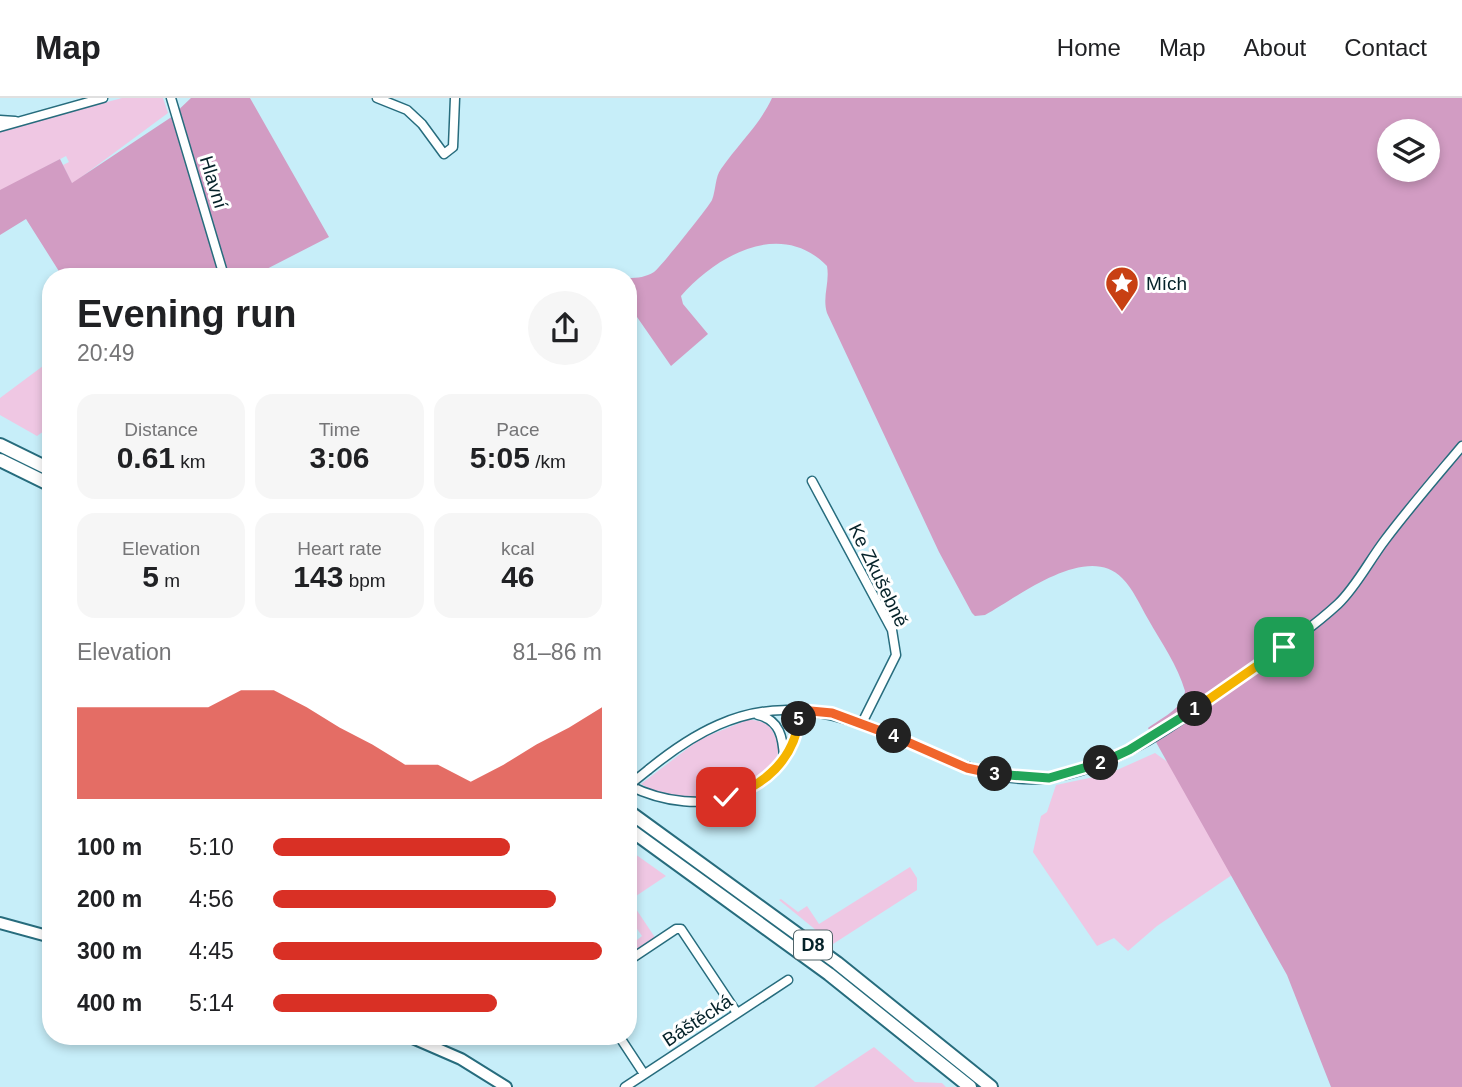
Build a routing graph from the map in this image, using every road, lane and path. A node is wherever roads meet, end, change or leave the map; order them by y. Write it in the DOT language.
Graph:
graph roads {
  1 [pos="103,98"];
  2 [pos="171,98"];
  3 [pos="377,98"];
  4 [pos="455,98"];
  5 [pos="0,120"];
  6 [pos="18,121"];
  7 [pos="0,127"];
  8 [pos="222,268"];
  9 [pos="0,445"];
  10 [pos="1462,446"];
  11 [pos="0,460"];
  12 [pos="42,466"];
  13 [pos="42,481"];
  14 [pos="811,481"];
  15 [pos="800,710"];
  16 [pos="755,714"];
  17 [pos="862,723"];
  18 [pos="784,759"];
  19 [pos="637,779"];
  20 [pos="637,789"];
  21 [pos="637,818"];
  22 [pos="637,835"];
  23 [pos="0,923"];
  24 [pos="42,935"];
  25 [pos="637,955"];
  26 [pos="788,980"];
  27 [pos="737,1013"];
  28 [pos="429,1045"];
  29 [pos="625,1045"];
  30 [pos="644,1074"];
  31 [pos="506,1087"];
  32 [pos="625,1087"];
  33 [pos="970,1087"];
  34 [pos="991,1087"];
  1 -- 6 [label="street"];
  2 -- 8 [label="street, Hlavní"];
  3 -- 4 [label="street"];
  5 -- 6 [label="street"];
  6 -- 7 [label="street"];
  9 -- 12 [label="highway"];
  10 -- 17 [label="street"];
  11 -- 13 [label="highway"];
  14 -- 17 [label="street, Ke Zkušebně"];
  15 -- 16 [label="street"];
  15 -- 17 [label="street"];
  15 -- 18 [label="street"];
  16 -- 18 [label="street"];
  16 -- 19 [label="street, bridge"];
  18 -- 20 [label="street"];
  21 -- 34 [label="highway, D8"];
  22 -- 33 [label="highway, D8"];
  23 -- 24 [label="main road"];
  25 -- 27 [label="street"];
  26 -- 27 [label="street, Báštěcká"];
  27 -- 30 [label="street, Báštěcká"];
  28 -- 31 [label="main road"];
  29 -- 30 [label="street"];
  30 -- 32 [label="street, Báštěcká"];
}
